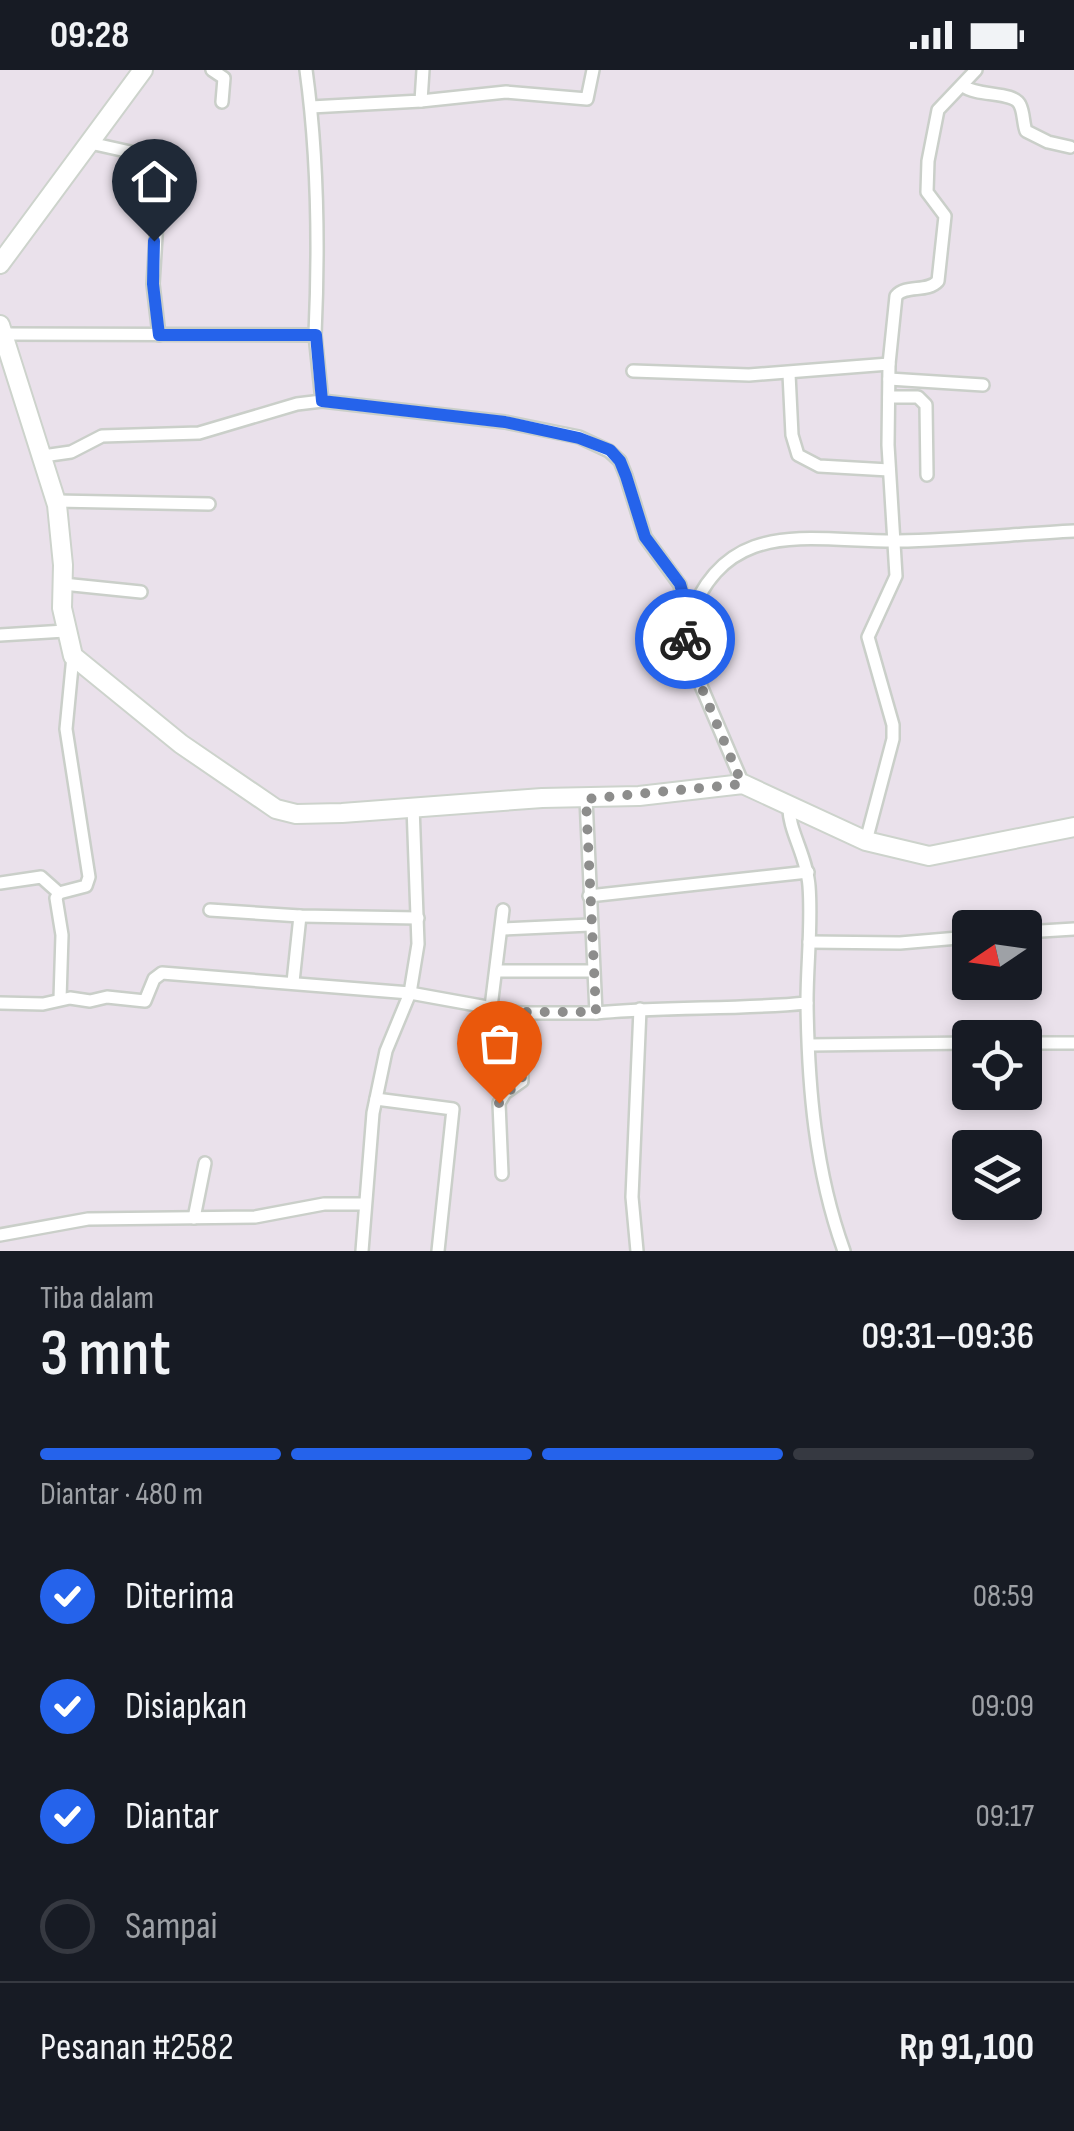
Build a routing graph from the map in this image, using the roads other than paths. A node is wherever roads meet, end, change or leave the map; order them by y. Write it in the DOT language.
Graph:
graph roads {
  1 [pos="143,70"];
  2 [pos="212,70"];
  3 [pos="306,70"];
  4 [pos="424,70"];
  5 [pos="593,70"];
  6 [pos="976,70"];
  7 [pos="963,86"];
  8 [pos="421,101"];
  9 [pos="222,102"];
  10 [pos="311,107"];
  11 [pos="90,143"];
  12 [pos="1070,147"];
  13 [pos="171,161"];
  14 [pos="157,221"];
  15 [pos="0,264"];
  16 [pos="2,330"];
  17 [pos="159,335"];
  18 [pos="316,335"];
  19 [pos="890,364"];
  20 [pos="632,371"];
  21 [pos="789,374"];
  22 [pos="889,379"];
  23 [pos="983,385"];
  24 [pos="889,397"];
  25 [pos="322,401"];
  26 [pos="43,456"];
  27 [pos="889,470"];
  28 [pos="927,475"];
  29 [pos="56,501"];
  30 [pos="210,504"];
  31 [pos="1074,531"];
  32 [pos="896,541"];
  33 [pos="63,584"];
  34 [pos="141,592"];
  35 [pos="66,631"];
  36 [pos="684,632"];
  37 [pos="0,635"];
  38 [pos="73,656"];
  39 [pos="742,784"];
  40 [pos="586,799"];
  41 [pos="412,806"];
  42 [pos="789,806"];
  43 [pos="1074,826"];
  44 [pos="866,841"];
  45 [pos="808,872"];
  46 [pos="0,883"];
  47 [pos="59,893"];
  48 [pos="589,896"];
  49 [pos="210,910"];
  50 [pos="503,910"];
  51 [pos="300,916"];
  52 [pos="418,918"];
  53 [pos="590,926"];
  54 [pos="502,929"];
  55 [pos="1074,929"];
  56 [pos="1042,931"];
  57 [pos="952,939"];
  58 [pos="809,942"];
  59 [pos="496,971"];
  60 [pos="593,971"];
  61 [pos="293,982"];
  62 [pos="410,993"];
  63 [pos="60,999"];
  64 [pos="0,1003"];
  65 [pos="807,1003"];
  66 [pos="492,1008"];
  67 [pos="640,1008"];
  68 [pos="520,1012"];
  69 [pos="596,1012"];
  70 [pos="952,1043"];
  71 [pos="1042,1043"];
  72 [pos="1074,1043"];
  73 [pos="810,1045"];
  74 [pos="376,1099"];
  75 [pos="205,1163"];
  76 [pos="502,1174"];
  77 [pos="365,1204"];
  78 [pos="194,1218"];
  79 [pos="0,1234"];
  80 [pos="362,1251"];
  81 [pos="438,1251"];
  82 [pos="637,1251"];
  83 [pos="844,1251"];
  1 -- 11 [label="street"];
  2 -- 9 [label="street"];
  3 -- 10 [label="street"];
  4 -- 8 [label="street"];
  5 -- 8 [label="street"];
  6 -- 7 [label="street"];
  7 -- 12 [label="street"];
  7 -- 19 [label="street"];
  8 -- 10 [label="street"];
  10 -- 18 [label="street"];
  11 -- 13 [label="street"];
  11 -- 15 [label="street"];
  14 -- 17 [label="street"];
  16 -- 17 [label="street"];
  16 -- 26 [label="street"];
  17 -- 18 [label="street"];
  18 -- 25 [label="street"];
  19 -- 21 [label="street"];
  19 -- 22 [label="street"];
  20 -- 21 [label="street"];
  21 -- 27 [label="street"];
  22 -- 23 [label="street"];
  22 -- 24 [label="street"];
  24 -- 27 [label="street"];
  24 -- 28 [label="street"];
  25 -- 26 [label="street"];
  25 -- 36 [label="street"];
  26 -- 29 [label="street"];
  27 -- 32 [label="street"];
  29 -- 30 [label="street"];
  29 -- 33 [label="street"];
  31 -- 32 [label="street"];
  32 -- 36 [label="street"];
  32 -- 44 [label="street"];
  33 -- 34 [label="street"];
  33 -- 35 [label="street"];
  35 -- 37 [label="street"];
  35 -- 38 [label="street"];
  36 -- 39 [label="street"];
  38 -- 41 [label="street"];
  38 -- 47 [label="street"];
  39 -- 40 [label="street"];
  39 -- 42 [label="street"];
  40 -- 41 [label="street"];
  40 -- 48 [label="street"];
  41 -- 52 [label="street"];
  42 -- 44 [label="street"];
  42 -- 45 [label="street"];
  43 -- 44 [label="street"];
  45 -- 48 [label="street"];
  45 -- 58 [label="street"];
  46 -- 47 [label="street"];
  47 -- 63 [label="street"];
  48 -- 53 [label="street"];
  49 -- 51 [label="street"];
  50 -- 54 [label="street"];
  51 -- 52 [label="street"];
  51 -- 61 [label="street"];
  52 -- 62 [label="street"];
  53 -- 54 [label="street"];
  53 -- 60 [label="street"];
  54 -- 59 [label="street"];
  55 -- 56 [label="street"];
  57 -- 58 [label="street"];
  58 -- 65 [label="street"];
  59 -- 60 [label="street"];
  59 -- 66 [label="street"];
  60 -- 69 [label="street"];
  61 -- 62 [label="street"];
  61 -- 63 [label="street"];
  62 -- 66 [label="street"];
  62 -- 74 [label="street"];
  63 -- 64 [label="street"];
  65 -- 67 [label="street"];
  65 -- 73 [label="street"];
  66 -- 68 [label="street"];
  67 -- 69 [label="street"];
  67 -- 82 [label="street"];
  68 -- 69 [label="street"];
  68 -- 76 [label="street"];
  70 -- 73 [label="street"];
  71 -- 72 [label="street"];
  73 -- 83 [label="street"];
  74 -- 77 [label="street"];
  74 -- 81 [label="street"];
  75 -- 78 [label="street"];
  77 -- 78 [label="street"];
  77 -- 80 [label="street"];
  78 -- 79 [label="street"];
}
